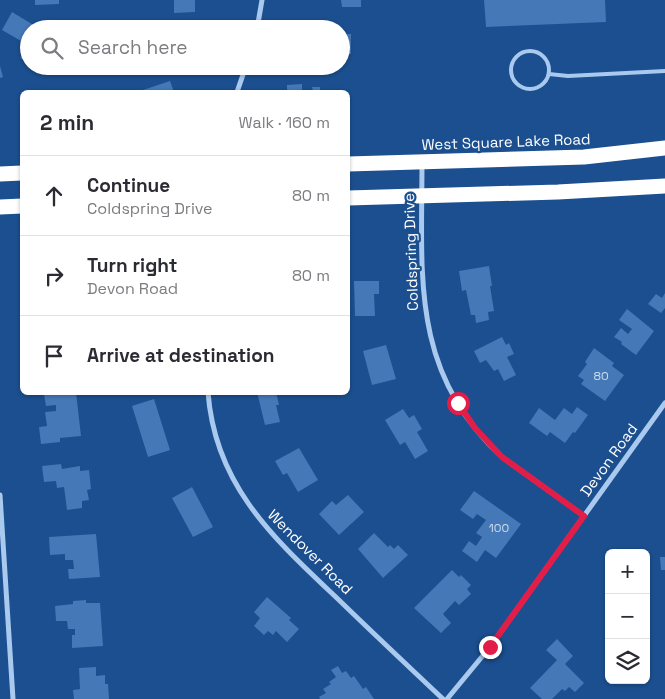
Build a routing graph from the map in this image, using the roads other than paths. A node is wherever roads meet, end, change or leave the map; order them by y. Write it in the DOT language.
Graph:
graph roads {
  1 [pos="262,0"];
  2 [pos="259,20"];
  3 [pos="665,71"];
  4 [pos="549,74"];
  5 [pos="243,75"];
  6 [pos="238,90"];
  7 [pos="665,148"];
  8 [pos="422,162"];
  9 [pos="350,164"];
  10 [pos="20,173"];
  11 [pos="0,174"];
  12 [pos="665,186"];
  13 [pos="422,196"];
  14 [pos="350,198"];
  15 [pos="20,206"];
  16 [pos="0,207"];
  17 [pos="208,395"];
  18 [pos="665,403"];
  19 [pos="0,495"];
  20 [pos="584,516"];
  21 [pos="14,699"];
  22 [pos="445,699"];
  1 -- 2 [label="street"];
  3 -- 4 [label="lane"];
  4 -- 4 [label="lane"];
  5 -- 6 [label="street"];
  7 -- 8 [label="highway, West Square Lake Road"];
  8 -- 9 [label="highway, West Square Lake Road"];
  8 -- 13 [label="street, Coldspring Drive"];
  10 -- 11 [label="highway"];
  12 -- 13 [label="highway"];
  13 -- 14 [label="highway"];
  13 -- 20 [label="street, Coldspring Drive"];
  15 -- 16 [label="highway"];
  17 -- 22 [label="street, Wendover Road"];
  18 -- 20 [label="street, Devon Road"];
  19 -- 21 [label="street"];
  20 -- 22 [label="street, Devon Road"];
}
